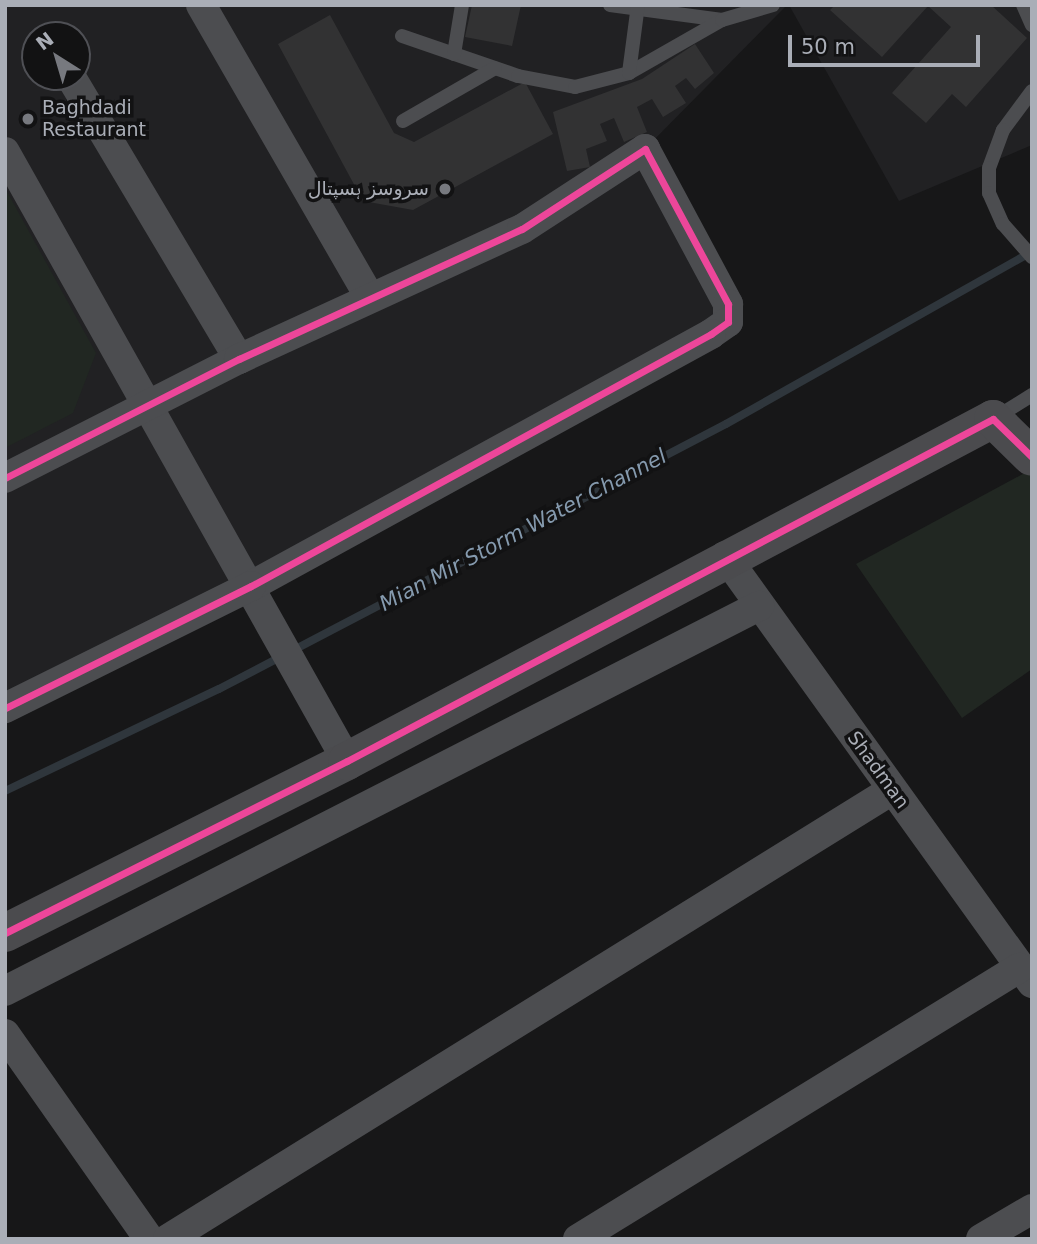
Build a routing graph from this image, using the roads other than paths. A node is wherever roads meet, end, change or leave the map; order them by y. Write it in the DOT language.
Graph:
graph roads {
  1 [pos="201,5"];
  2 [pos="462,5"];
  3 [pos="610,5"];
  4 [pos="773,5"];
  5 [pos="1023,5"];
  6 [pos="637,7"];
  7 [pos="722,20"];
  8 [pos="1032,25"];
  9 [pos="402,36"];
  10 [pos="454,54"];
  11 [pos="495,68"];
  12 [pos="629,73"];
  13 [pos="79,91"];
  14 [pos="1032,91"];
  15 [pos="403,121"];
  16 [pos="5,152"];
  17 [pos="1032,257"];
  18 [pos="370,298"];
  19 [pos="239,359"];
  20 [pos="1032,395"];
  21 [pos="151,404"];
  22 [pos="993,419"];
  23 [pos="1032,457"];
  24 [pos="5,478"];
  25 [pos="725,556"];
  26 [pos="256,597"];
  27 [pos="759,606"];
  28 [pos="5,708"];
  29 [pos="347,761"];
  30 [pos="892,790"];
  31 [pos="5,933"];
  32 [pos="1026,975"];
  33 [pos="5,991"];
  34 [pos="5,1034"];
  35 [pos="1032,1209"];
  36 [pos="149,1239"];
  37 [pos="168,1239"];
  38 [pos="578,1239"];
  39 [pos="981,1239"];
  1 -- 18 [label="street"];
  2 -- 10 [label="lane"];
  3 -- 6 [label="lane"];
  4 -- 7 [label="lane"];
  5 -- 8 [label="lane"];
  6 -- 7 [label="lane"];
  6 -- 12 [label="lane"];
  7 -- 12 [label="lane"];
  9 -- 10 [label="lane"];
  10 -- 11 [label="lane"];
  11 -- 12 [label="lane"];
  11 -- 15 [label="lane"];
  13 -- 19 [label="street"];
  14 -- 17 [label="lane"];
  16 -- 21 [label="street"];
  18 -- 19 [label="street"];
  18 -- 26 [label="street"];
  19 -- 21 [label="street"];
  20 -- 22 [label="lane"];
  21 -- 24 [label="street"];
  21 -- 26 [label="street"];
  22 -- 23 [label="street"];
  22 -- 25 [label="street"];
  25 -- 27 [label="street, Shadman"];
  25 -- 29 [label="street"];
  26 -- 28 [label="street"];
  26 -- 29 [label="street"];
  27 -- 30 [label="street, Shadman"];
  27 -- 33 [label="street"];
  29 -- 31 [label="street"];
  30 -- 32 [label="street, Shadman"];
  30 -- 37 [label="street"];
  32 -- 38 [label="street"];
  34 -- 36 [label="street"];
  35 -- 39 [label="street"];
}
